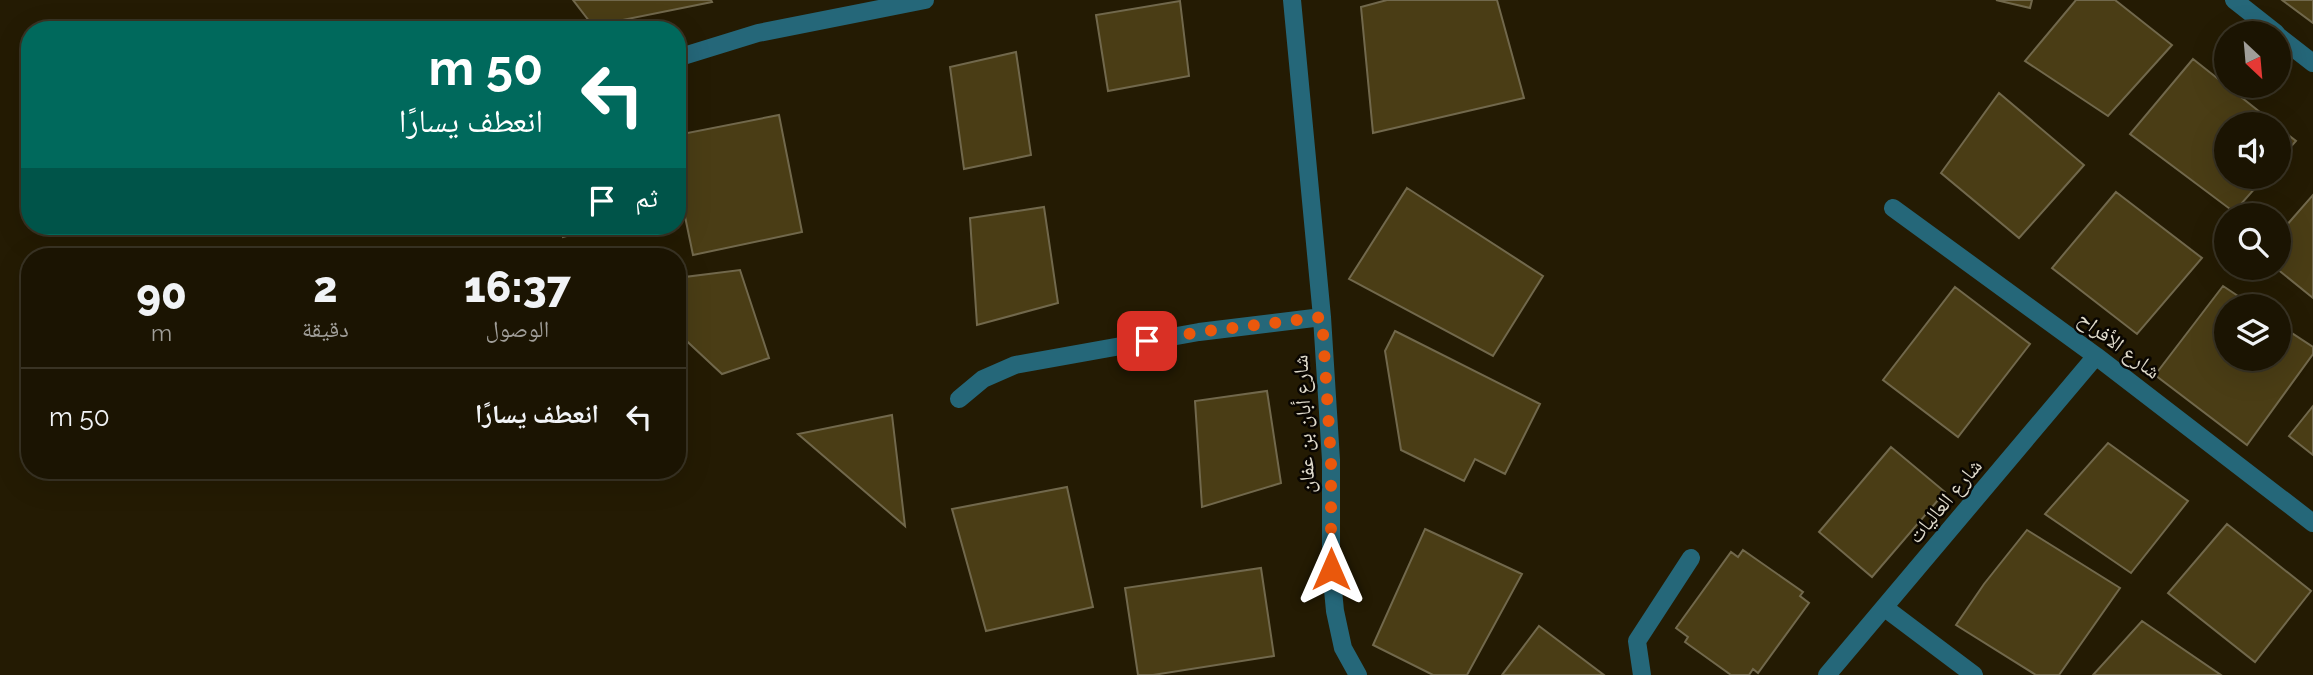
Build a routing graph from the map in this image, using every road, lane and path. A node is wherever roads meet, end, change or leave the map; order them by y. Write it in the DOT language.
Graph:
graph roads {
  1 [pos="925,0"];
  2 [pos="1292,0"];
  3 [pos="2234,0"];
  4 [pos="2261,21"];
  5 [pos="2291,45"];
  6 [pos="686,55"];
  7 [pos="2313,63"];
  8 [pos="1893,208"];
  9 [pos="1322,317"];
  10 [pos="2096,356"];
  11 [pos="959,399"];
  12 [pos="2313,523"];
  13 [pos="1691,558"];
  14 [pos="1885,608"];
  15 [pos="1358,675"];
  16 [pos="1642,675"];
  17 [pos="1827,675"];
  18 [pos="1974,675"];
  1 -- 6 [label="street"];
  2 -- 9 [label="street, شارع أبان بن عفان"];
  3 -- 4 [label="street"];
  5 -- 7 [label="street"];
  8 -- 10 [label="street, شارع الأفراح"];
  9 -- 11 [label="street"];
  9 -- 15 [label="street, شارع أبان بن عفان"];
  10 -- 12 [label="street, شارع الأفراح"];
  10 -- 14 [label="street, شارع العاليات"];
  13 -- 16 [label="street"];
  14 -- 17 [label="street, شارع العاليات"];
  14 -- 18 [label="street"];
}
